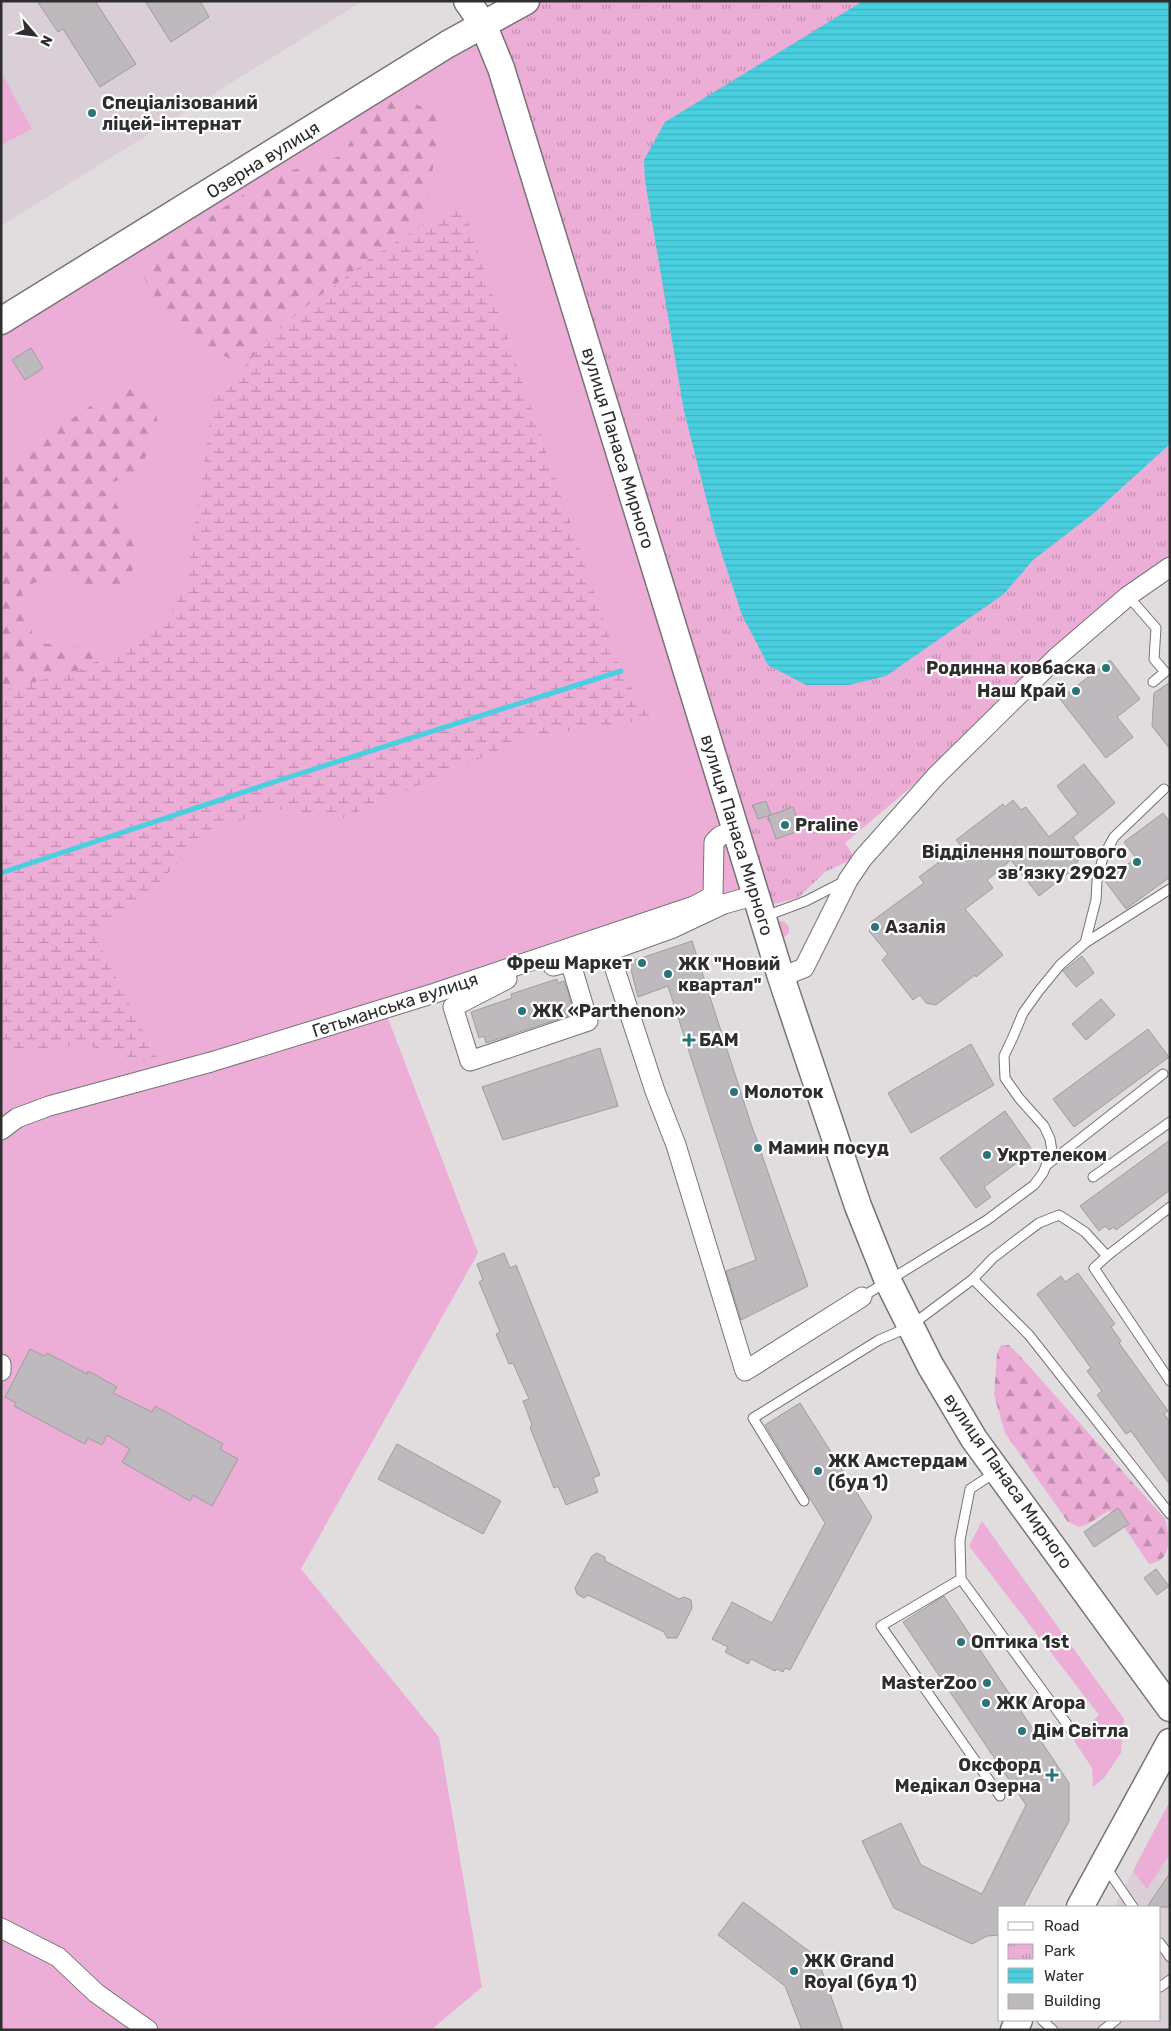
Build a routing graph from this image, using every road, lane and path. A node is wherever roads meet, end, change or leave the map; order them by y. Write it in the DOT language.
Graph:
graph roads {
  1 [pos="467,1"];
  2 [pos="526,1"];
  3 [pos="483,24"];
  4 [pos="1,321"];
  5 [pos="1170,567"];
  6 [pos="1128,596"];
  7 [pos="1153,682"];
  8 [pos="1164,789"];
  9 [pos="736,830"];
  10 [pos="848,880"];
  11 [pos="1170,889"];
  12 [pos="759,906"];
  13 [pos="1085,944"];
  14 [pos="609,951"];
  15 [pos="570,961"];
  16 [pos="781,977"];
  17 [pos="1163,1074"];
  18 [pos="1170,1122"];
  19 [pos="1,1130"];
  20 [pos="1048,1164"];
  21 [pos="1094,1177"];
  22 [pos="1170,1207"];
  23 [pos="1107,1256"];
  24 [pos="973,1278"];
  25 [pos="888,1281"];
  26 [pos="862,1297"];
  27 [pos="910,1327"];
  28 [pos="1,1364"];
  29 [pos="1,1371"];
  30 [pos="1170,1381"];
  31 [pos="997,1472"];
  32 [pos="804,1502"];
  33 [pos="1170,1514"];
  34 [pos="961,1579"];
  35 [pos="1158,1677"];
  36 [pos="1170,1708"];
  37 [pos="1072,1731"];
  38 [pos="1170,1742"];
  39 [pos="1000,1796"];
  40 [pos="1104,1864"];
  41 [pos="1081,1906"];
  42 [pos="1132,1906"];
  43 [pos="1,1928"];
  44 [pos="1161,1944"];
  45 [pos="1170,1957"];
  46 [pos="1043,2021"];
  47 [pos="1115,2021"];
  48 [pos="148,2030"];
  49 [pos="1053,2030"];
  50 [pos="1103,2030"];
  1 -- 3 [label="main road, вулиця Панаса Мирного"];
  2 -- 3 [label="main road, Озерна вулиця"];
  3 -- 4 [label="main road, Озерна вулиця"];
  3 -- 9 [label="main road, вулиця Панаса Мирного"];
  5 -- 6 [label="street"];
  6 -- 7 [label="lane"];
  6 -- 10 [label="street"];
  8 -- 13 [label="lane"];
  9 -- 12 [label="main road, вулиця Панаса Мирного"];
  9 -- 19 [label="street, Гетьманська вулиця"];
  10 -- 12 [label="lane"];
  10 -- 16 [label="street"];
  11 -- 13 [label="lane"];
  12 -- 14 [label="street"];
  12 -- 16 [label="main road, вулиця Панаса Мирного"];
  13 -- 20 [label="lane"];
  14 -- 15 [label="street"];
  14 -- 26 [label="street"];
  15 -- 15 [label="street"];
  16 -- 25 [label="main road, вулиця Панаса Мирного"];
  17 -- 20 [label="lane"];
  18 -- 21 [label="lane"];
  20 -- 25 [label="lane"];
  22 -- 23 [label="lane"];
  23 -- 24 [label="lane"];
  23 -- 30 [label="lane"];
  24 -- 27 [label="lane"];
  24 -- 33 [label="lane"];
  25 -- 26 [label="lane"];
  25 -- 27 [label="main road, вулиця Панаса Мирного"];
  27 -- 31 [label="main road, вулиця Панаса Мирного"];
  27 -- 32 [label="lane"];
  28 -- 29 [label="street"];
  31 -- 34 [label="lane"];
  31 -- 35 [label="main road, вулиця Панаса Мирного"];
  34 -- 37 [label="lane"];
  34 -- 39 [label="lane"];
  35 -- 36 [label="main road, вулиця Панаса Мирного"];
  38 -- 40 [label="main road"];
  40 -- 41 [label="main road"];
  40 -- 42 [label="lane"];
  43 -- 48 [label="street"];
  44 -- 45 [label="lane"];
  46 -- 49 [label="lane"];
  47 -- 50 [label="lane"];
}
